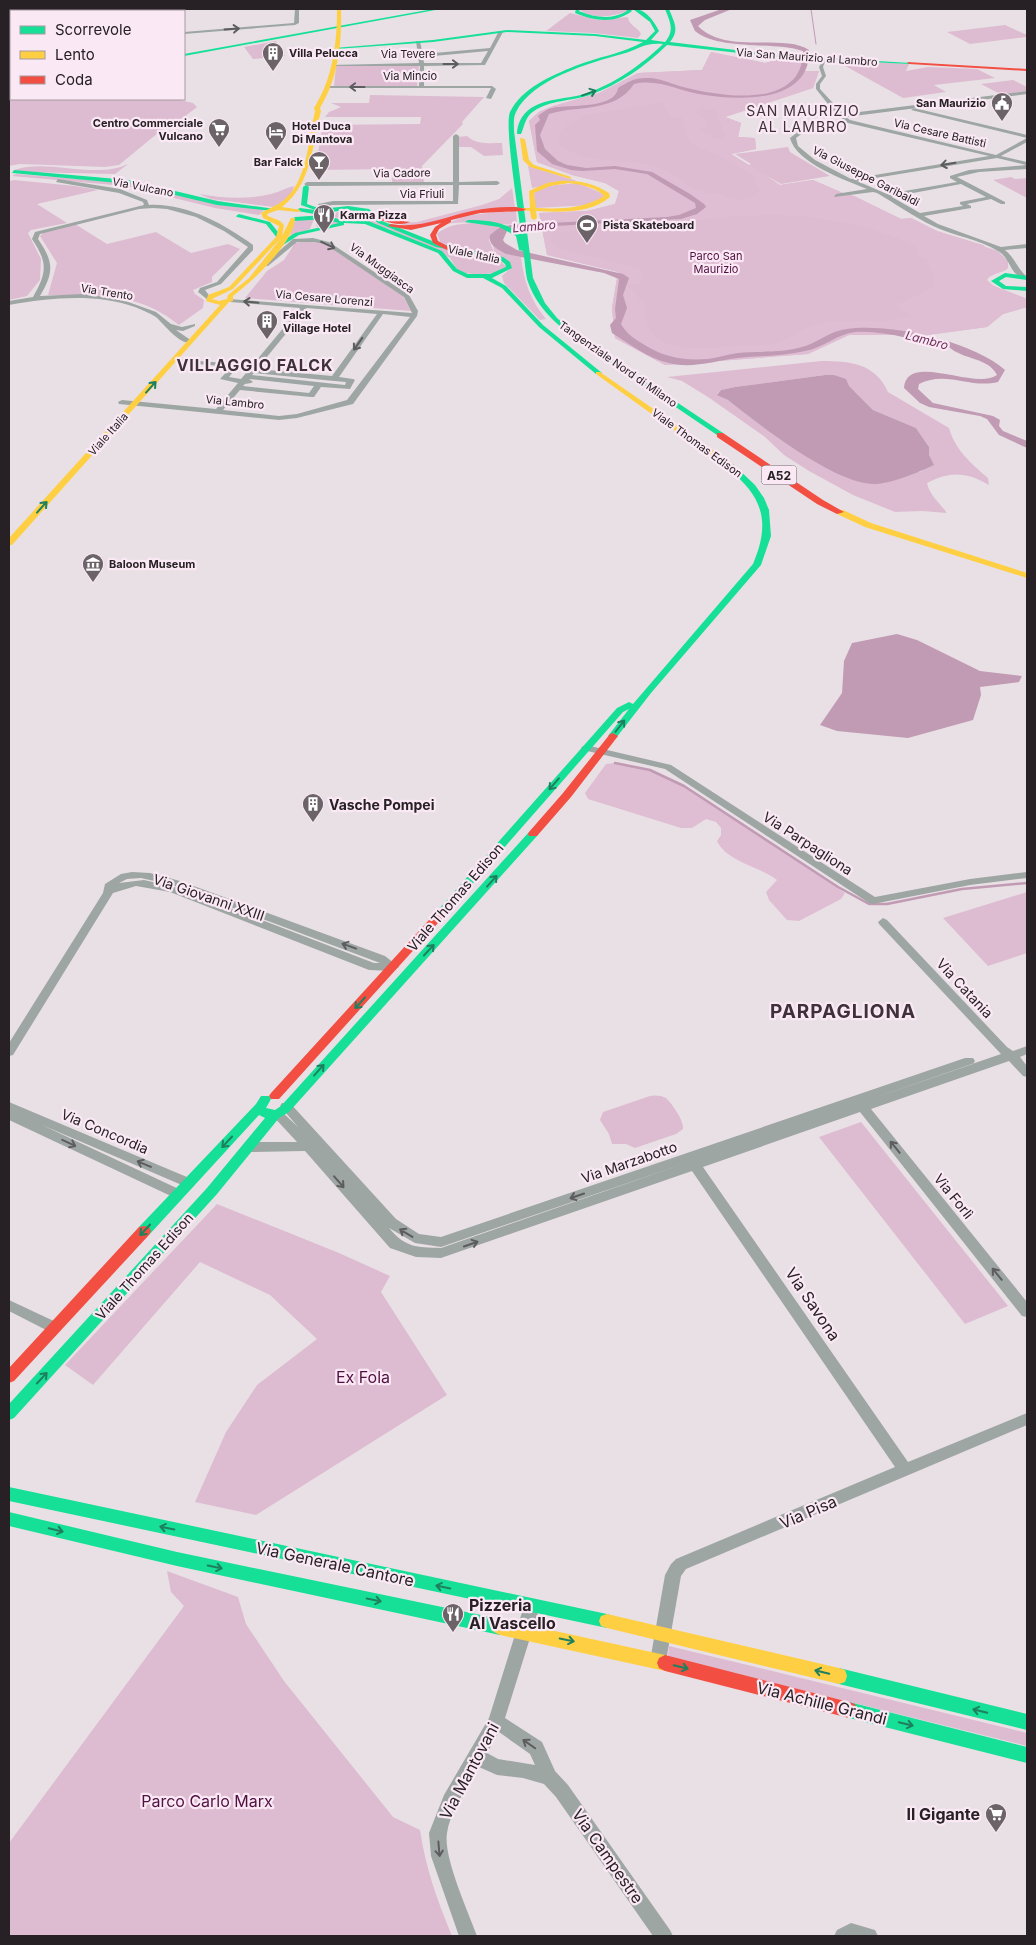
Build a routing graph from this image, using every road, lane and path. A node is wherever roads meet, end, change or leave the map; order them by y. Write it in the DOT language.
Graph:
graph roads {
  1 [pos="168,9"];
  2 [pos="297,9"];
  3 [pos="339,9"];
  4 [pos="420,9"];
  5 [pos="425,9"];
  6 [pos="439,9"];
  7 [pos="445,9"];
  8 [pos="578,9"];
  9 [pos="668,9"];
  10 [pos="150,10"];
  11 [pos="399,15"];
  12 [pos="637,15"];
  13 [pos="501,32"];
  14 [pos="185,33"];
  15 [pos="418,42"];
  16 [pos="337,47"];
  17 [pos="491,49"];
  18 [pos="623,52"];
  19 [pos="185,54"];
  20 [pos="421,56"];
  21 [pos="824,59"];
  22 [pos="422,64"];
  23 [pos="333,65"];
  24 [pos="1027,70"];
  25 [pos="583,78"];
  26 [pos="421,86"];
  27 [pos="567,86"];
  28 [pos="1027,92"];
  29 [pos="489,98"];
  30 [pos="327,104"];
  31 [pos="905,108"];
  32 [pos="841,116"];
  33 [pos="848,121"];
  34 [pos="519,134"];
  35 [pos="456,136"];
  36 [pos="1027,138"];
  37 [pos="996,156"];
  38 [pos="1027,165"];
  39 [pos="516,173"];
  40 [pos="10,174"];
  41 [pos="851,180"];
  42 [pos="58,181"];
  43 [pos="497,182"];
  44 [pos="963,182"];
  45 [pos="457,183"];
  46 [pos="306,185"];
  47 [pos="875,190"];
  48 [pos="836,196"];
  49 [pos="888,196"];
  50 [pos="992,197"];
  51 [pos="1003,203"];
  52 [pos="320,205"];
  53 [pos="148,206"];
  54 [pos="343,209"];
  55 [pos="550,209"];
  56 [pos="217,210"];
  57 [pos="504,210"];
  58 [pos="271,213"];
  59 [pos="296,214"];
  60 [pos="918,215"];
  61 [pos="369,216"];
  62 [pos="334,220"];
  63 [pos="391,226"];
  64 [pos="528,226"];
  65 [pos="436,230"];
  66 [pos="280,241"];
  67 [pos="1027,246"];
  68 [pos="447,248"];
  69 [pos="1000,249"];
  70 [pos="528,250"];
  71 [pos="530,263"];
  72 [pos="1013,266"];
  73 [pos="258,271"];
  74 [pos="501,273"];
  75 [pos="484,276"];
  76 [pos="1002,276"];
  77 [pos="1026,278"];
  78 [pos="504,287"];
  79 [pos="1011,289"];
  80 [pos="1027,289"];
  81 [pos="1027,296"];
  82 [pos="36,298"];
  83 [pos="218,298"];
  84 [pos="9,303"];
  85 [pos="306,306"];
  86 [pos="381,313"];
  87 [pos="415,315"];
  88 [pos="559,320"];
  89 [pos="193,325"];
  90 [pos="169,326"];
  91 [pos="186,339"];
  92 [pos="175,360"];
  93 [pos="254,369"];
  94 [pos="335,377"];
  95 [pos="246,379"];
  96 [pos="299,384"];
  97 [pos="319,384"];
  98 [pos="238,388"];
  99 [pos="292,394"];
  100 [pos="122,402"];
  101 [pos="136,403"];
  102 [pos="345,404"];
  103 [pos="218,412"];
  104 [pos="60,469"];
  105 [pos="9,543"];
  106 [pos="1027,569"];
  107 [pos="1027,576"];
  108 [pos="638,703"];
  109 [pos="586,748"];
  110 [pos="600,752"];
  111 [pos="1027,875"];
  112 [pos="883,922"];
  113 [pos="392,967"];
  114 [pos="407,973"];
  115 [pos="1027,1041"];
  116 [pos="1027,1050"];
  117 [pos="9,1052"];
  118 [pos="1007,1053"];
  119 [pos="1027,1073"];
  120 [pos="275,1096"];
  121 [pos="860,1103"];
  122 [pos="9,1106"];
  123 [pos="260,1107"];
  124 [pos="279,1112"];
  125 [pos="9,1115"];
  126 [pos="250,1146"];
  127 [pos="307,1146"];
  128 [pos="692,1161"];
  129 [pos="189,1183"];
  130 [pos="178,1194"];
  131 [pos="9,1305"];
  132 [pos="1027,1312"];
  133 [pos="53,1327"];
  134 [pos="9,1377"];
  135 [pos="9,1414"];
  136 [pos="1027,1419"];
  137 [pos="906,1471"];
  138 [pos="9,1494"];
  139 [pos="9,1519"];
  140 [pos="532,1606"];
  141 [pos="525,1631"];
  142 [pos="662,1633"];
  143 [pos="617,1651"];
  144 [pos="658,1661"];
  145 [pos="496,1722"];
  146 [pos="1027,1722"];
  147 [pos="1027,1755"];
  148 [pos="477,1757"];
  149 [pos="549,1777"];
  150 [pos="468,1936"];
  151 [pos="664,1936"];
  152 [pos="843,1936"];
  153 [pos="869,1936"];
  1 -- 10 [label="street"];
  14 -- 2 [label="street, one-way"];
  3 -- 16 [label="main road, Viale Italia"];
  4 -- 11 [label="main road"];
  5 -- 11 [label="main road"];
  6 -- 11 [label="main road"];
  7 -- 11 [label="main road"];
  8 -- 12 [label="main road"];
  34 -- 9 [label="main road, one-way"];
  11 -- 19 [label="main road"];
  12 -- 18 [label="main road"];
  12 -- 18 [label="main road"];
  12 -- 25 [label="main road"];
  13 -- 15 [label="main road, Via San Maurizio al Lambro"];
  13 -- 17 [label="street"];
  13 -- 21 [label="main road, Via San Maurizio al Lambro"];
  15 -- 16 [label="main road, Via San Maurizio al Lambro"];
  15 -- 20 [label="street"];
  16 -- 23 [label="main road, Viale Italia"];
  17 -- 20 [label="street"];
  22 -- 17 [label="street, Via Tevere, one-way"];
  18 -- 39 [label="main road"];
  20 -- 22 [label="street"];
  21 -- 24 [label="main road, Via San Maurizio al Lambro"];
  21 -- 32 [label="street"];
  22 -- 23 [label="street, Via Tevere"];
  22 -- 26 [label="street"];
  23 -- 30 [label="main road, Viale Italia"];
  26 -- 29 [label="street, Via Mincio"];
  26 -- 30 [label="street, Via Mincio, one-way"];
  27 -- 34 [label="main road"];
  28 -- 31 [label="street"];
  30 -- 46 [label="main road, Viale Italia"];
  30 -- 58 [label="main road, Viale Italia"];
  31 -- 32 [label="street"];
  31 -- 36 [label="street"];
  32 -- 33 [label="street"];
  33 -- 37 [label="street, Via Cesare Battisti"];
  33 -- 41 [label="street, Via Giuseppe Garibaldi"];
  34 -- 55 [label="main road"];
  34 -- 64 [label="main road"];
  35 -- 45 [label="street, Via Friuli"];
  36 -- 37 [label="street"];
  37 -- 38 [label="street, Via Cesare Battisti"];
  37 -- 41 [label="street, one-way"];
  38 -- 44 [label="street, Via Cesare Battisti"];
  39 -- 61 [label="main road"];
  39 -- 64 [label="main road"];
  40 -- 42 [label="main road, Via Vulcano"];
  40 -- 58 [label="main road, Via Vulcano"];
  41 -- 47 [label="street, Via Giuseppe Garibaldi"];
  42 -- 53 [label="street"];
  42 -- 56 [label="main road, Via Vulcano"];
  43 -- 45 [label="street, Via Cadore"];
  44 -- 49 [label="street"];
  44 -- 50 [label="street"];
  45 -- 46 [label="street, Via Cadore"];
  45 -- 52 [label="street, Via Friuli"];
  46 -- 59 [label="main road, Viale Italia"];
  46 -- 61 [label="main road"];
  47 -- 48 [label="street"];
  47 -- 49 [label="street, Via Giuseppe Garibaldi"];
  49 -- 60 [label="street, Via Giuseppe Garibaldi"];
  50 -- 51 [label="street"];
  50 -- 60 [label="street"];
  53 -- 82 [label="street"];
  53 -- 83 [label="street"];
  54 -- 59 [label="main road, Viale Italia"];
  54 -- 61 [label="main road, Viale Italia"];
  54 -- 62 [label="main road"];
  55 -- 57 [label="main road"];
  55 -- 64 [label="main road"];
  56 -- 58 [label="main road, Via Vulcano"];
  56 -- 66 [label="main road"];
  57 -- 63 [label="main road"];
  57 -- 65 [label="main road"];
  58 -- 59 [label="main road, Viale Italia"];
  58 -- 66 [label="main road"];
  59 -- 62 [label="main road, Viale Italia"];
  59 -- 66 [label="main road, Viale Italia"];
  60 -- 69 [label="street, Via Giuseppe Garibaldi"];
  61 -- 62 [label="main road, Viale Italia"];
  61 -- 63 [label="main road, Viale Italia"];
  61 -- 66 [label="main road"];
  61 -- 75 [label="main road, Viale Italia"];
  63 -- 68 [label="main road, Viale Italia"];
  64 -- 65 [label="main road"];
  64 -- 70 [label="main road"];
  64 -- 70 [label="main road"];
  65 -- 68 [label="main road"];
  66 -- 73 [label="main road, Viale Italia"];
  66 -- 83 [label="main road, Viale Italia"];
  67 -- 69 [label="street"];
  68 -- 74 [label="main road, Viale Italia"];
  69 -- 72 [label="street"];
  70 -- 71 [label="main road, Tangenziale Nord di Milano / A52"];
  71 -- 88 [label="main road, Tangenziale Nord di Milano / A52"];
  71 -- 88 [label="main road, Tangenziale Nord di Milano / A52"];
  72 -- 76 [label="street"];
  72 -- 77 [label="street"];
  73 -- 83 [label="main road, Viale Italia"];
  73 -- 87 [label="street, Via Muggiasca, one-way"];
  74 -- 75 [label="main road, Viale Italia"];
  74 -- 78 [label="main road"];
  75 -- 78 [label="main road, Viale Thomas Edison"];
  76 -- 77 [label="main road"];
  76 -- 79 [label="main road"];
  78 -- 108 [label="main road, Viale Thomas Edison"];
  79 -- 80 [label="main road"];
  79 -- 81 [label="main road"];
  82 -- 84 [label="street, Via Trento"];
  82 -- 90 [label="street, Via Trento"];
  85 -- 83 [label="street, Via Cesare Lorenzi, one-way"];
  83 -- 89 [label="main road, Viale Italia"];
  83 -- 91 [label="main road, Viale Italia"];
  85 -- 86 [label="street, Via Cesare Lorenzi"];
  85 -- 93 [label="street"];
  86 -- 87 [label="street, Via Cesare Lorenzi"];
  86 -- 94 [label="street, one-way"];
  87 -- 102 [label="street, Via Muggiasca"];
  88 -- 106 [label="main road, Tangenziale Nord di Milano / A52"];
  88 -- 107 [label="main road, Tangenziale Nord di Milano / A52"];
  89 -- 90 [label="street"];
  89 -- 91 [label="main road, Viale Italia"];
  90 -- 91 [label="street, Via Trento"];
  91 -- 92 [label="main road, Viale Italia"];
  91 -- 100 [label="main road, Viale Italia"];
  92 -- 95 [label="street"];
  101 -- 92 [label="main road, Viale Italia, one-way"];
  93 -- 94 [label="street"];
  93 -- 95 [label="street"];
  94 -- 97 [label="street"];
  95 -- 96 [label="street"];
  95 -- 98 [label="street"];
  96 -- 97 [label="street"];
  96 -- 99 [label="street"];
  97 -- 99 [label="street"];
  98 -- 99 [label="street"];
  98 -- 103 [label="street"];
  100 -- 101 [label="street, Via Lambro"];
  100 -- 104 [label="main road, Viale Italia"];
  101 -- 103 [label="street, Via Lambro"];
  105 -- 101 [label="main road, Viale Italia, one-way"];
  102 -- 103 [label="street, Via Lambro"];
  108 -- 109 [label="main road, Viale Thomas Edison"];
  110 -- 108 [label="main road, Viale Thomas Edison, one-way"];
  109 -- 110 [label="street, Via Parpagliona"];
  109 -- 113 [label="main road, Viale Thomas Edison, one-way"];
  110 -- 111 [label="street, Via Parpagliona"];
  114 -- 110 [label="main road, Viale Thomas Edison, one-way"];
  112 -- 118 [label="street, Via Catania"];
  113 -- 114 [label="main road"];
  113 -- 117 [label="street"];
  113 -- 120 [label="main road, Viale Thomas Edison, one-way"];
  124 -- 114 [label="main road, Viale Thomas Edison, one-way"];
  115 -- 118 [label="street, Via Marzabotto"];
  116 -- 118 [label="street, Via Marzabotto"];
  118 -- 119 [label="street, Via Catania"];
  118 -- 121 [label="street, Via Marzabotto"];
  120 -- 123 [label="main road, Viale Thomas Edison"];
  120 -- 124 [label="main road"];
  121 -- 128 [label="street, Via Marzabotto"];
  132 -- 121 [label="street, Via Forlì, one-way"];
  129 -- 122 [label="street, Via Concordia, one-way"];
  123 -- 124 [label="main road"];
  123 -- 129 [label="main road, Viale Thomas Edison, one-way"];
  124 -- 126 [label="main road, Viale Thomas Edison"];
  124 -- 127 [label="street, Via Marzabotto"];
  128 -- 124 [label="street, Via Marzabotto, one-way"];
  125 -- 130 [label="street, Via Concordia, one-way"];
  126 -- 127 [label="street"];
  135 -- 126 [label="main road, Viale Thomas Edison, one-way"];
  127 -- 128 [label="street, Via Marzabotto, one-way"];
  128 -- 137 [label="street, Via Savona"];
  129 -- 130 [label="main road, Viale Thomas Edison"];
  130 -- 133 [label="main road, Viale Thomas Edison, one-way"];
  131 -- 133 [label="street"];
  133 -- 134 [label="main road, Viale Thomas Edison"];
  136 -- 137 [label="street, Via Pisa"];
  137 -- 142 [label="street, Via Pisa"];
  140 -- 138 [label="main road, Via Generale Cantore, one-way"];
  139 -- 141 [label="main road, Via Generale Cantore, one-way"];
  140 -- 141 [label="street, Via Mantovani"];
  140 -- 142 [label="main road, Via Generale Cantore"];
  141 -- 143 [label="main road, Via Generale Cantore, one-way"];
  141 -- 145 [label="street, Via Mantovani"];
  142 -- 144 [label="street, Via Pisa"];
  146 -- 142 [label="main road, Via Achille Grandi, one-way"];
  143 -- 144 [label="main road, Via Achille Grandi"];
  144 -- 147 [label="main road, Via Achille Grandi, one-way"];
  145 -- 148 [label="street, Via Mantovani"];
  149 -- 145 [label="street, Via Campestre, one-way"];
  148 -- 149 [label="street"];
  148 -- 150 [label="street, Via Mantovani, one-way"];
  149 -- 151 [label="street, Via Campestre"];
  152 -- 153 [label="street"];
}
